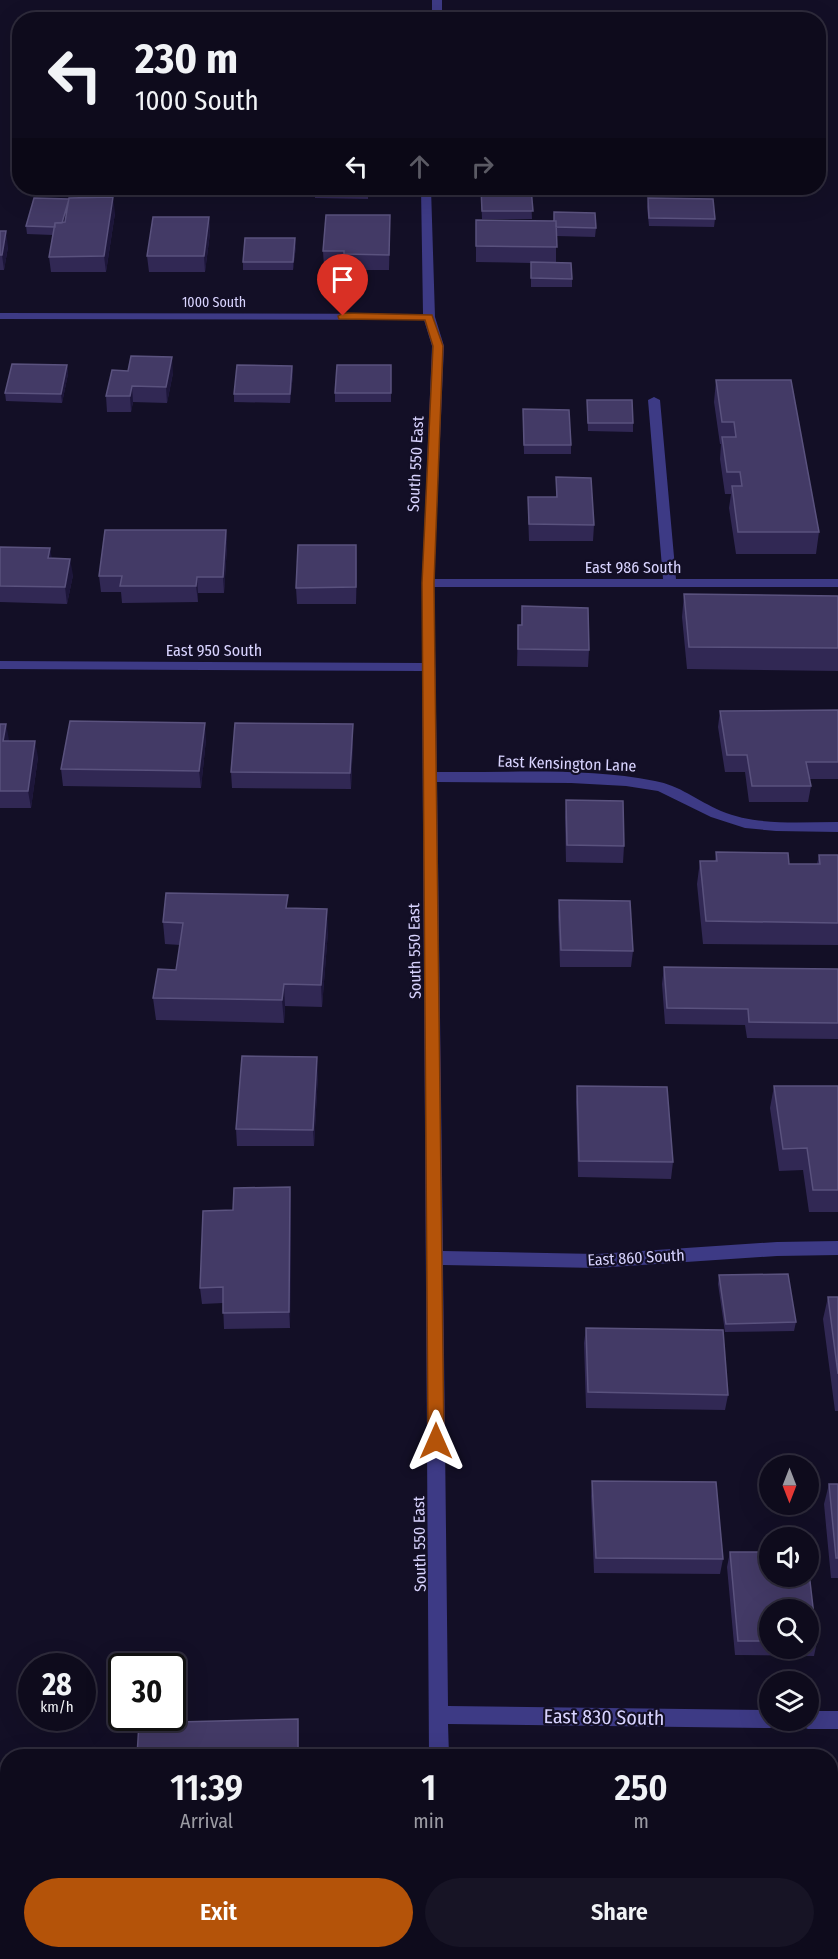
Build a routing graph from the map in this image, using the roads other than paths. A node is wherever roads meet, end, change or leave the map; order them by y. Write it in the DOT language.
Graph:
graph roads {
  1 [pos="426,195"];
  2 [pos="0,316"];
  3 [pos="429,317"];
  4 [pos="654,400"];
  5 [pos="428,583"];
  6 [pos="670,583"];
  7 [pos="838,583"];
  8 [pos="0,666"];
  9 [pos="429,667"];
  10 [pos="430,777"];
  11 [pos="838,827"];
  12 [pos="838,1248"];
  13 [pos="434,1258"];
  14 [pos="438,1715"];
  15 [pos="759,1719"];
  16 [pos="819,1720"];
  17 [pos="838,1720"];
  18 [pos="439,1749"];
  1 -- 3 [label="street, South 550 East"];
  2 -- 3 [label="street, 1000 South"];
  3 -- 5 [label="street, South 550 East"];
  4 -- 6 [label="street"];
  5 -- 6 [label="street, East 986 South"];
  5 -- 9 [label="street, South 550 East"];
  6 -- 7 [label="street, East 986 South"];
  8 -- 9 [label="street, East 950 South"];
  9 -- 10 [label="street, South 550 East"];
  10 -- 11 [label="street, East Kensington Lane"];
  10 -- 13 [label="street, South 550 East"];
  12 -- 13 [label="street, East 860 South"];
  13 -- 14 [label="street, South 550 East"];
  14 -- 15 [label="street, East 830 South"];
  14 -- 18 [label="street, South 550 East"];
  16 -- 17 [label="street"];
}
